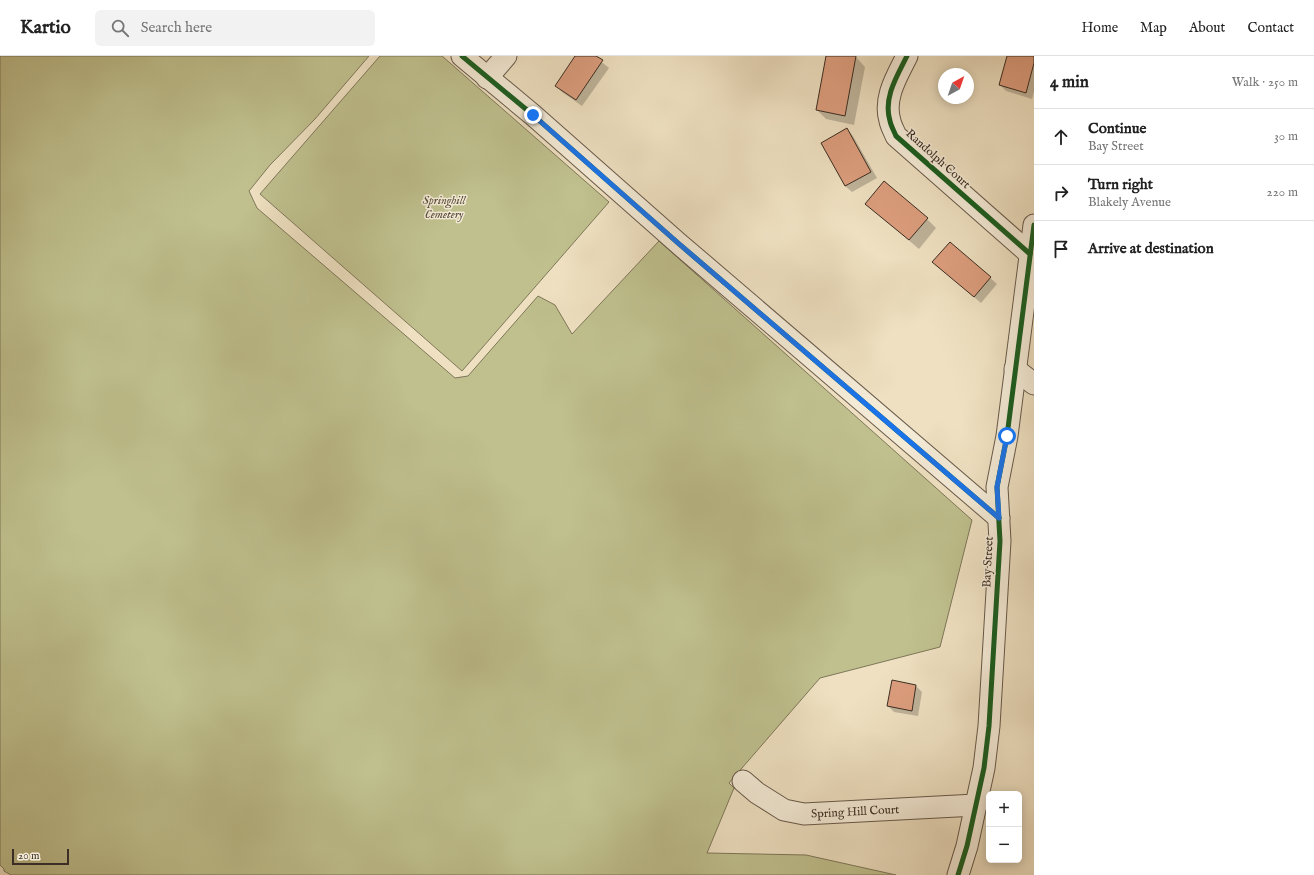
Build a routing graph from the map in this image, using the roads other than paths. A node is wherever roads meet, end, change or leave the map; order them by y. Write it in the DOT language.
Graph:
graph roads {
  1 [pos="462,56"];
  2 [pos="506,56"];
  3 [pos="907,56"];
  4 [pos="487,78"];
  5 [pos="1034,225"];
  6 [pos="1030,254"];
  7 [pos="1015,369"];
  8 [pos="1034,384"];
  9 [pos="999,518"];
  10 [pos="743,781"];
  11 [pos="976,805"];
  12 [pos="958,875"];
  1 -- 4 [label="street"];
  2 -- 4 [label="street"];
  3 -- 6 [label="street, Randolph Court"];
  4 -- 9 [label="street"];
  5 -- 6 [label="street, Bay Street"];
  6 -- 7 [label="street, Bay Street"];
  7 -- 8 [label="street"];
  7 -- 9 [label="street, Bay Street"];
  9 -- 11 [label="street, Bay Street"];
  10 -- 11 [label="street, Spring Hill Court"];
  11 -- 12 [label="street, Bay Street"];
}
